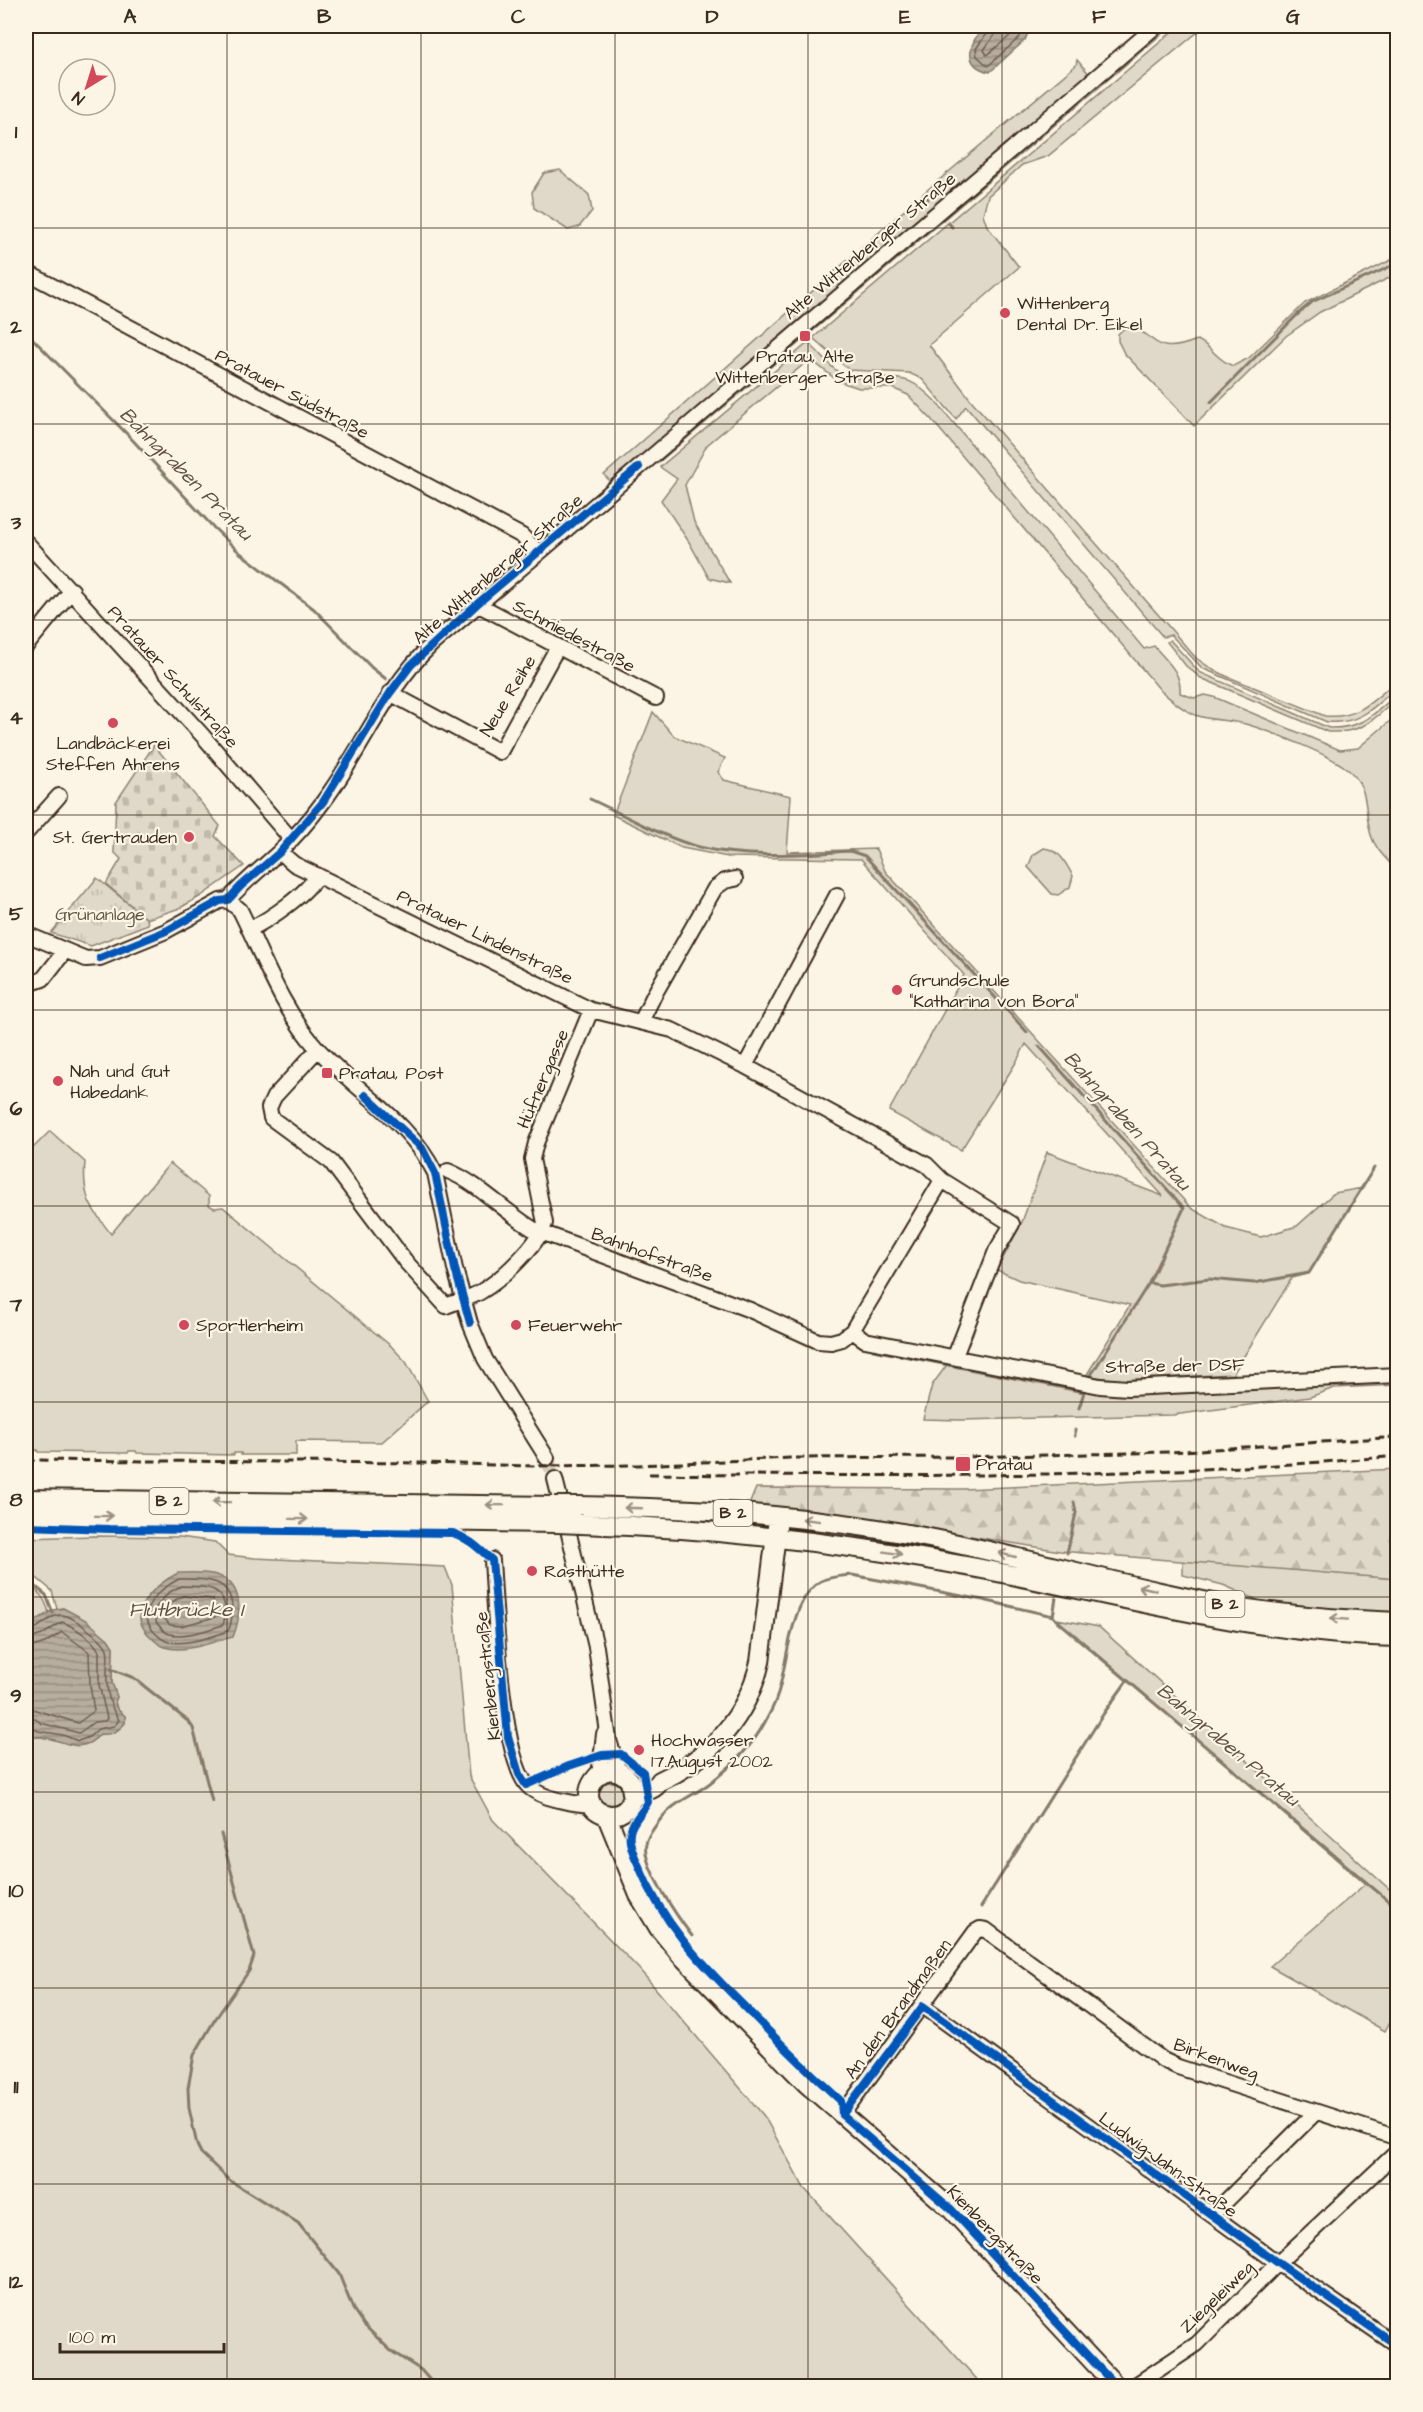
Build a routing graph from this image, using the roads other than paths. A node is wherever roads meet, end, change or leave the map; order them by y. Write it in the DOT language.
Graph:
graph roads {
  1 [pos="1156,26"];
  2 [pos="26,272"];
  3 [pos="26,542"];
  4 [pos="538,552"];
  5 [pos="72,590"];
  6 [pos="477,604"];
  7 [pos="26,646"];
  8 [pos="557,648"];
  9 [pos="390,693"];
  10 [pos="656,698"];
  11 [pos="59,795"];
  12 [pos="26,833"];
  13 [pos="291,839"];
  14 [pos="280,852"];
  15 [pos="317,875"];
  16 [pos="735,879"];
  17 [pos="837,895"];
  18 [pos="228,900"];
  19 [pos="250,929"];
  20 [pos="26,934"];
  21 [pos="65,951"];
  22 [pos="26,985"];
  23 [pos="591,1010"];
  24 [pos="641,1022"];
  25 [pos="318,1049"];
  26 [pos="745,1066"];
  27 [pos="448,1171"];
  28 [pos="942,1180"];
  29 [pos="542,1233"];
  30 [pos="463,1299"];
  31 [pos="852,1331"];
  32 [pos="955,1356"];
  33 [pos="1398,1375"];
  34 [pos="547,1458"];
  35 [pos="555,1479"];
  36 [pos="36,1505"];
  37 [pos="26,1515"];
  38 [pos="566,1515"];
  39 [pos="778,1516"];
  40 [pos="776,1537"];
  41 [pos="492,1560"];
  42 [pos="1398,1622"];
  43 [pos="1398,1637"];
  44 [pos="605,1717"];
  45 [pos="627,1784"];
  46 [pos="602,1799"];
  47 [pos="986,1930"];
  48 [pos="922,2006"];
  49 [pos="1316,2112"];
  50 [pos="842,2115"];
  51 [pos="1398,2138"];
  52 [pos="1398,2151"];
  53 [pos="1212,2215"];
  54 [pos="1278,2263"];
  55 [pos="1398,2346"];
  56 [pos="1116,2386"];
  57 [pos="1134,2386"];
  1 -- 4 [label="street, Alte Wittenberger Straße"];
  2 -- 4 [label="street, Pratauer Südstraße"];
  3 -- 5 [label="street, Pratauer Schulstraße"];
  4 -- 6 [label="street, Alte Wittenberger Straße"];
  5 -- 7 [label="street"];
  5 -- 13 [label="street, Pratauer Schulstraße"];
  6 -- 8 [label="street, Schmiedestraße"];
  6 -- 9 [label="street, Alte Wittenberger Straße"];
  8 -- 9 [label="street, Neue Reihe"];
  8 -- 10 [label="street, Schmiedestraße"];
  9 -- 13 [label="street, Alte Wittenberger Straße"];
  11 -- 12 [label="street"];
  13 -- 14 [label="street, Alte Wittenberger Straße"];
  14 -- 15 [label="street, Pratauer Lindenstraße"];
  14 -- 18 [label="street, Alte Wittenberger Straße"];
  15 -- 19 [label="street"];
  15 -- 23 [label="street, Pratauer Lindenstraße"];
  16 -- 24 [label="street"];
  17 -- 26 [label="street"];
  18 -- 19 [label="street"];
  18 -- 21 [label="street, Alte Wittenberger Straße"];
  19 -- 25 [label="street"];
  20 -- 21 [label="street, Alte Wittenberger Straße"];
  21 -- 22 [label="street"];
  23 -- 24 [label="street, Pratauer Lindenstraße"];
  23 -- 29 [label="street, Hüfnergasse"];
  24 -- 26 [label="street, Pratauer Lindenstraße"];
  25 -- 30 [label="street"];
  25 -- 30 [label="street"];
  26 -- 28 [label="street, Pratauer Lindenstraße"];
  27 -- 29 [label="street, Bahnhofstraße"];
  28 -- 31 [label="street"];
  28 -- 32 [label="street, Pratauer Lindenstraße"];
  29 -- 30 [label="street"];
  29 -- 31 [label="street, Bahnhofstraße"];
  30 -- 34 [label="street"];
  31 -- 32 [label="street, Straße der DSF"];
  32 -- 33 [label="street, Straße der DSF"];
  35 -- 38 [label="street, Kienbergstraße"];
  36 -- 37 [label="main road, B 2"];
  36 -- 38 [label="main road, B 2"];
  39 -- 38 [label="main road, B 2, one-way"];
  38 -- 40 [label="main road, B 2"];
  38 -- 44 [label="street, Kienbergstraße"];
  39 -- 40 [label="main road, Kienbergstraße"];
  42 -- 39 [label="main road, B 2, one-way"];
  40 -- 43 [label="main road, B 2, one-way"];
  40 -- 45 [label="main road, Kienbergstraße"];
  41 -- 46 [label="street, Kienbergstraße"];
  44 -- 45 [label="street, Kienbergstraße"];
  44 -- 46 [label="street, Kienbergstraße"];
  45 -- 46 [label="main road"];
  45 -- 46 [label="main road, Kienbergstraße"];
  46 -- 50 [label="main road, Kienbergstraße"];
  47 -- 48 [label="street, An den Brandmaßen"];
  47 -- 49 [label="street, Birkenweg"];
  48 -- 50 [label="street, An den Brandmaßen"];
  48 -- 53 [label="street, Ludwig-Jahn-Straße"];
  49 -- 51 [label="street, Birkenweg"];
  49 -- 53 [label="street"];
  50 -- 56 [label="main road, Kienbergstraße"];
  52 -- 54 [label="street, Ziegeleiweg"];
  53 -- 54 [label="street, Ludwig-Jahn-Straße"];
  54 -- 55 [label="street, Ludwig-Jahn-Straße"];
  54 -- 57 [label="street, Ziegeleiweg"];
}
